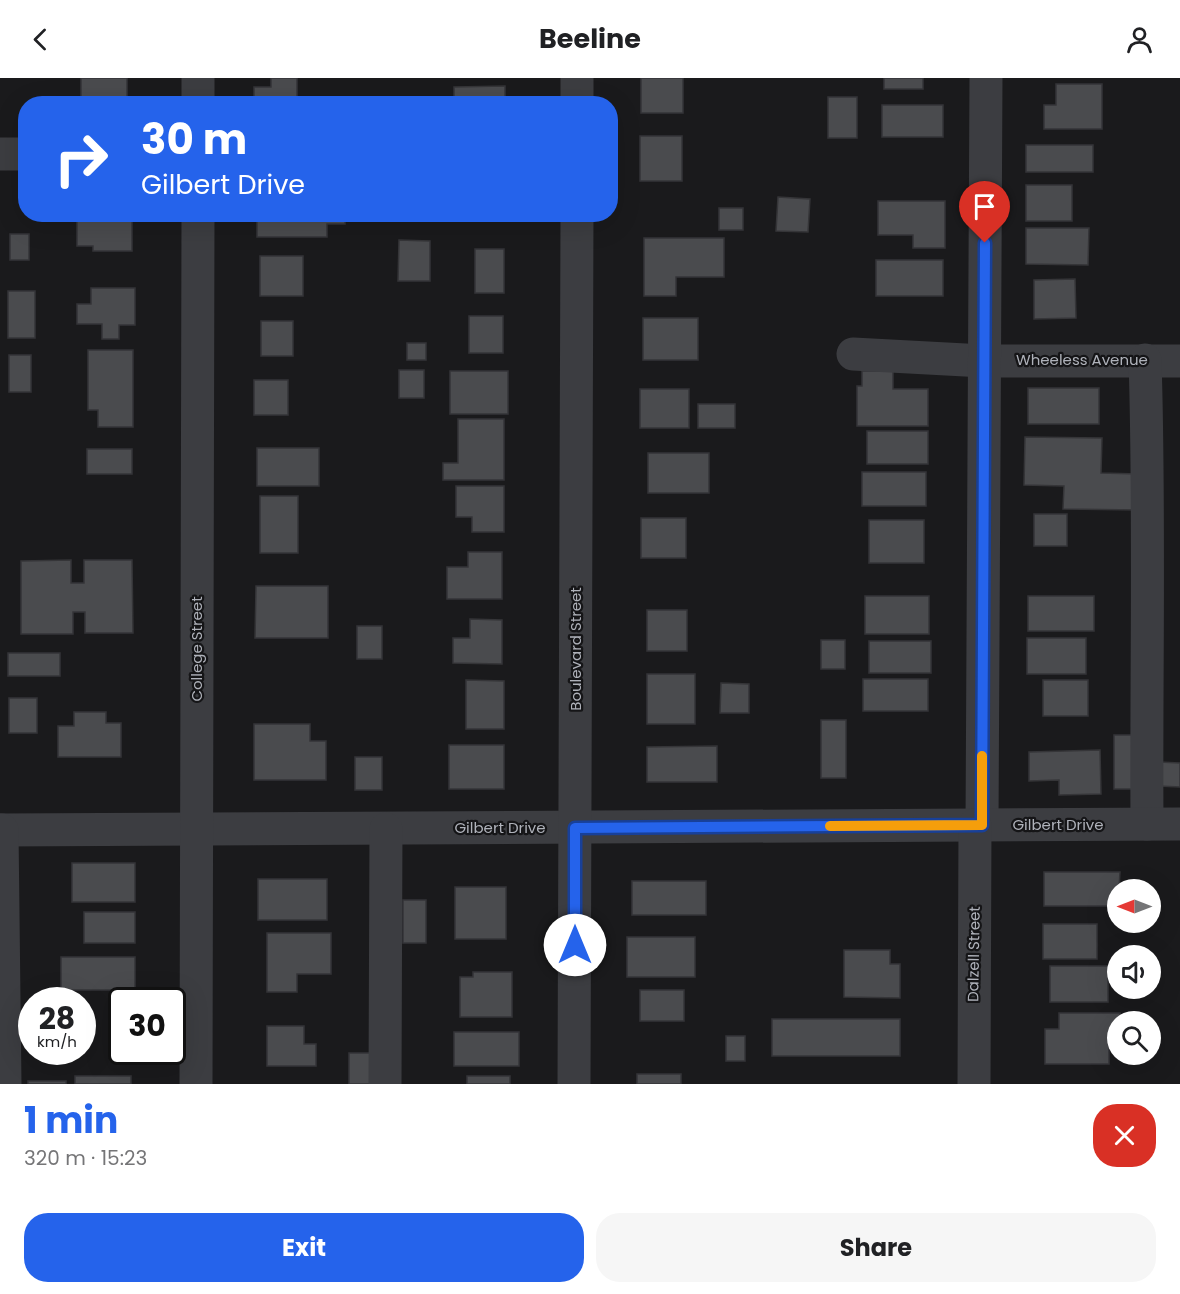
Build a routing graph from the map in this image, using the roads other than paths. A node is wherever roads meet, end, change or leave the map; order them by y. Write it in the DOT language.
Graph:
graph roads {
  1 [pos="198,78"];
  2 [pos="577,78"];
  3 [pos="986,78"];
  4 [pos="198,96"];
  5 [pos="577,96"];
  6 [pos="0,154"];
  7 [pos="18,154"];
  8 [pos="198,222"];
  9 [pos="577,222"];
  10 [pos="853,354"];
  11 [pos="1145,360"];
  12 [pos="984,361"];
  13 [pos="1180,361"];
  14 [pos="1147,824"];
  15 [pos="1180,824"];
  16 [pos="979,825"];
  17 [pos="575,828"];
  18 [pos="196,829"];
  19 [pos="386,829"];
  20 [pos="1,830"];
  21 [pos="5,1084"];
  22 [pos="196,1084"];
  23 [pos="385,1084"];
  24 [pos="574,1084"];
  25 [pos="974,1084"];
  1 -- 4 [label="street"];
  2 -- 5 [label="street"];
  3 -- 12 [label="street, Dalzell Street"];
  6 -- 7 [label="street"];
  8 -- 18 [label="street, College Street"];
  9 -- 17 [label="street, Boulevard Street"];
  10 -- 12 [label="street, Wheeless Avenue"];
  11 -- 12 [label="street, Wheeless Avenue"];
  11 -- 13 [label="street, Wheeless Avenue"];
  11 -- 14 [label="street"];
  12 -- 16 [label="street, Dalzell Street"];
  14 -- 15 [label="street, Gilbert Drive"];
  14 -- 16 [label="street, Gilbert Drive"];
  16 -- 17 [label="street, Gilbert Drive"];
  16 -- 25 [label="street, Dalzell Street"];
  17 -- 19 [label="street, Gilbert Drive"];
  17 -- 24 [label="street, Boulevard Street"];
  18 -- 19 [label="street, Gilbert Drive"];
  18 -- 20 [label="street, Gilbert Drive"];
  18 -- 22 [label="street, College Street"];
  19 -- 23 [label="street"];
  20 -- 21 [label="street"];
}
